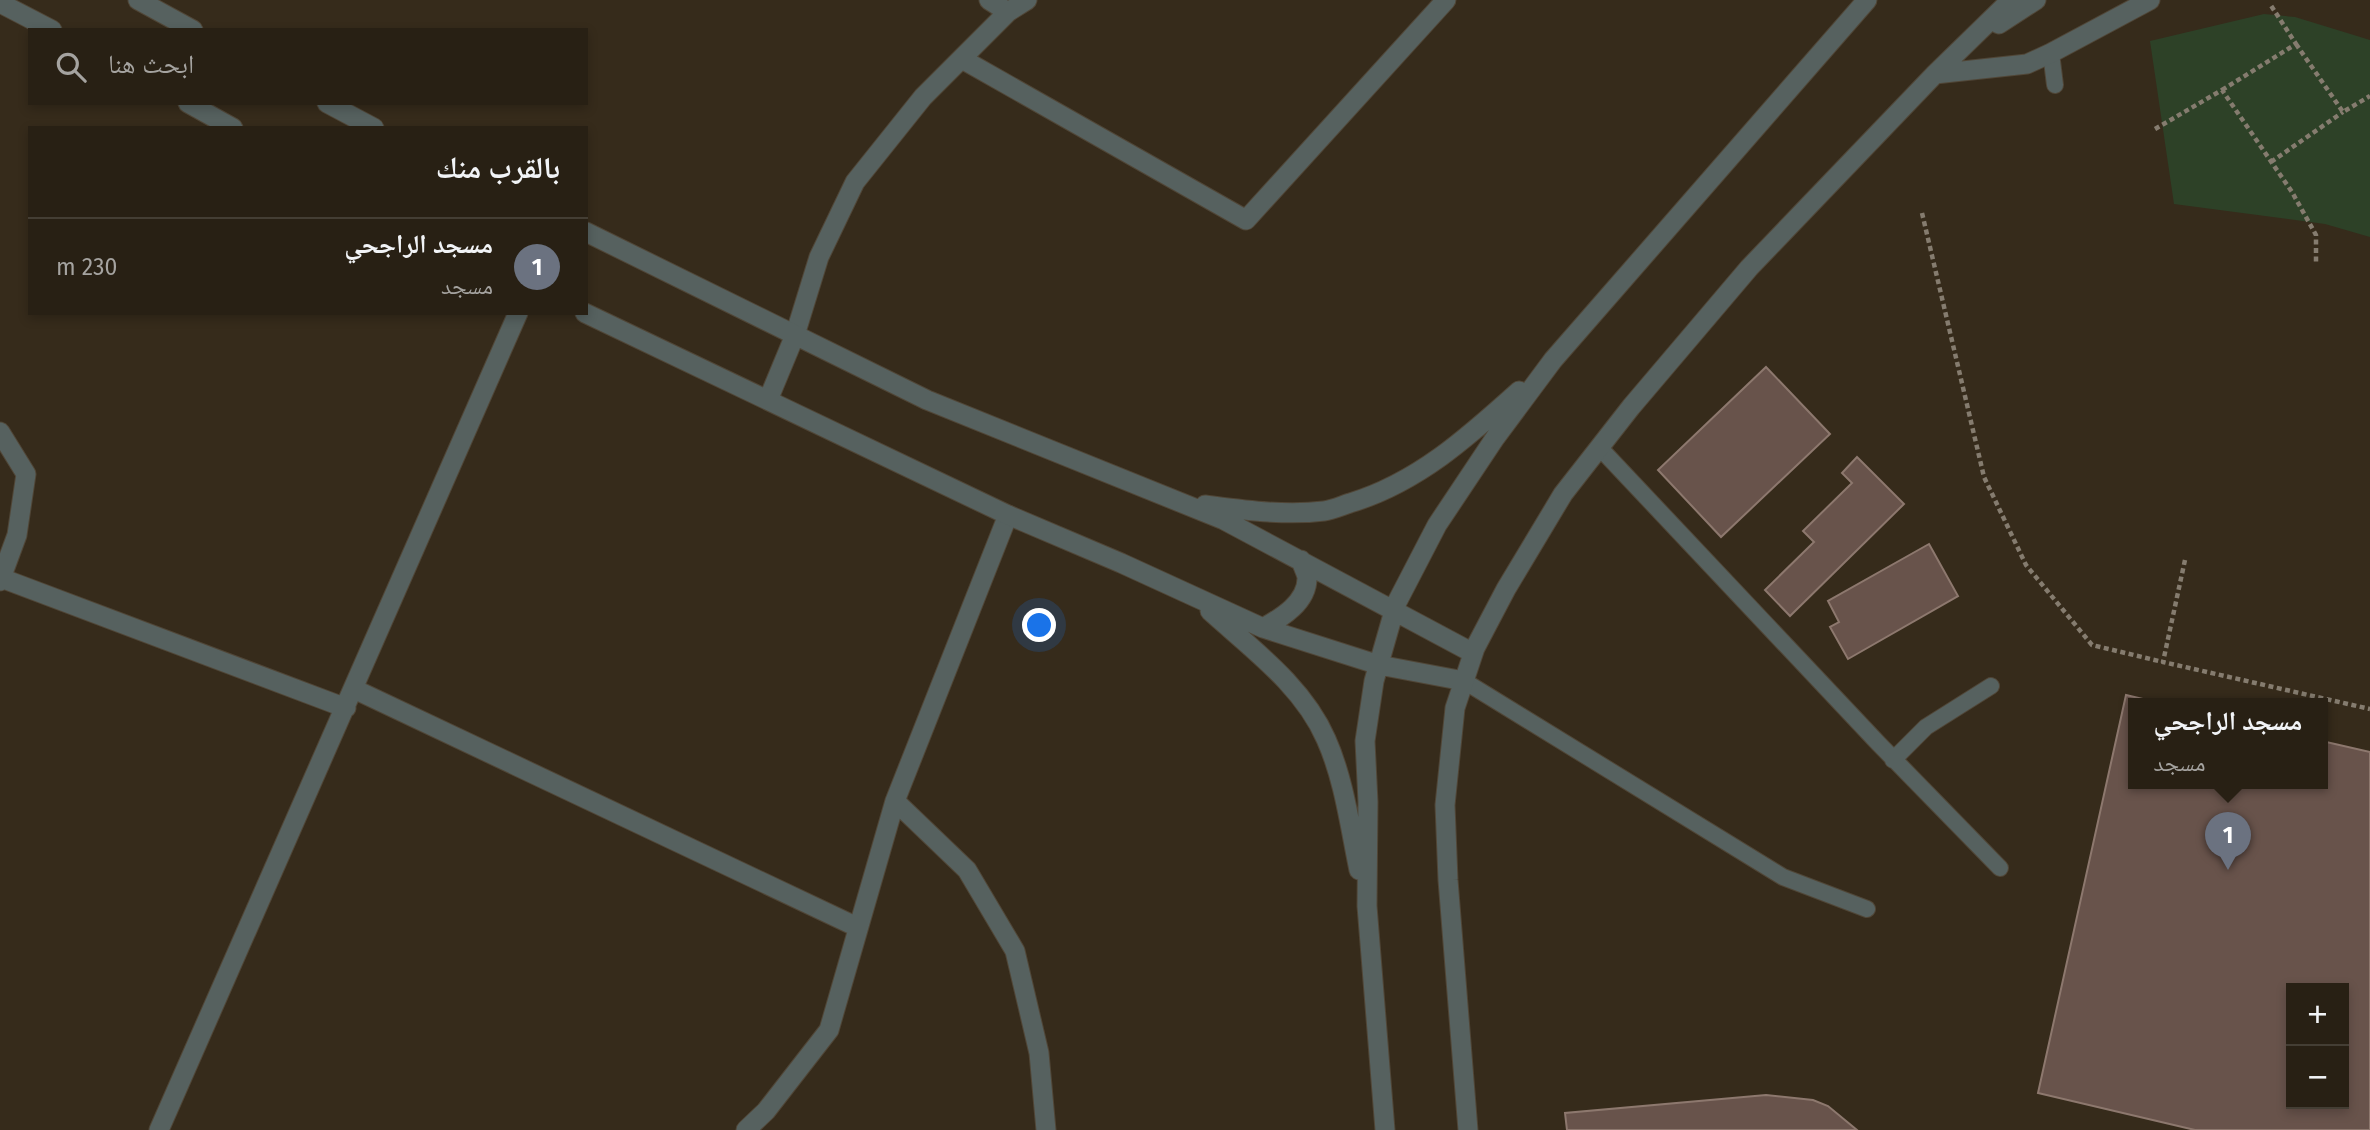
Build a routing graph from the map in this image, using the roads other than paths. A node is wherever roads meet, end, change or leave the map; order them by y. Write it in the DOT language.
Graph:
graph roads {
  1 [pos="138,0"];
  2 [pos="989,0"];
  3 [pos="1027,0"];
  4 [pos="1446,0"];
  5 [pos="1867,0"];
  6 [pos="2011,0"];
  7 [pos="2036,0"];
  8 [pos="2150,0"];
  9 [pos="0,3"];
  10 [pos="1008,12"];
  11 [pos="48,28"];
  12 [pos="189,28"];
  13 [pos="1962,47"];
  14 [pos="2051,53"];
  15 [pos="962,59"];
  16 [pos="1935,74"];
  17 [pos="2055,85"];
  18 [pos="192,105"];
  19 [pos="331,105"];
  20 [pos="229,126"];
  21 [pos="370,126"];
  22 [pos="588,233"];
  23 [pos="588,314"];
  24 [pos="517,315"];
  25 [pos="795,335"];
  26 [pos="1553,359"];
  27 [pos="768,400"];
  28 [pos="0,432"];
  29 [pos="1599,447"];
  30 [pos="1182,503"];
  31 [pos="1008,515"];
  32 [pos="1301,560"];
  33 [pos="1,580"];
  34 [pos="1196,599"];
  35 [pos="1393,612"];
  36 [pos="1263,628"];
  37 [pos="1474,653"];
  38 [pos="1379,665"];
  39 [pos="1464,681"];
  40 [pos="1992,686"];
  41 [pos="354,689"];
  42 [pos="346,708"];
  43 [pos="1893,760"];
  44 [pos="895,802"];
  45 [pos="2000,868"];
  46 [pos="1367,906"];
  47 [pos="1867,909"];
  48 [pos="857,927"];
  49 [pos="159,1130"];
  50 [pos="746,1130"];
  51 [pos="1046,1130"];
  52 [pos="1385,1130"];
  53 [pos="1468,1130"];
  1 -- 12 [label="street"];
  2 -- 10 [label="street"];
  3 -- 10 [label="street"];
  4 -- 15 [label="street"];
  5 -- 26 [label="street"];
  6 -- 13 [label="street"];
  7 -- 13 [label="street"];
  8 -- 14 [label="street"];
  9 -- 11 [label="street"];
  10 -- 15 [label="street"];
  13 -- 16 [label="street"];
  14 -- 16 [label="street"];
  14 -- 17 [label="lane"];
  15 -- 25 [label="street"];
  16 -- 29 [label="street"];
  18 -- 20 [label="street"];
  19 -- 21 [label="street"];
  22 -- 25 [label="street"];
  23 -- 27 [label="street"];
  24 -- 41 [label="street"];
  25 -- 27 [label="street"];
  25 -- 30 [label="street"];
  26 -- 30 [label="street"];
  26 -- 35 [label="street"];
  27 -- 31 [label="street"];
  28 -- 33 [label="street"];
  29 -- 37 [label="street"];
  29 -- 43 [label="lane"];
  30 -- 32 [label="street"];
  31 -- 34 [label="street"];
  31 -- 44 [label="street"];
  32 -- 35 [label="street"];
  32 -- 36 [label="street"];
  33 -- 42 [label="street"];
  34 -- 36 [label="street"];
  34 -- 46 [label="street"];
  35 -- 37 [label="street"];
  35 -- 38 [label="street"];
  36 -- 38 [label="street"];
  37 -- 39 [label="street"];
  38 -- 39 [label="street"];
  38 -- 46 [label="street"];
  39 -- 47 [label="lane"];
  39 -- 53 [label="street"];
  40 -- 43 [label="lane"];
  41 -- 42 [label="street"];
  41 -- 48 [label="street"];
  42 -- 49 [label="street"];
  43 -- 45 [label="lane"];
  44 -- 48 [label="street"];
  44 -- 51 [label="street"];
  46 -- 52 [label="street"];
  48 -- 50 [label="street"];
}
